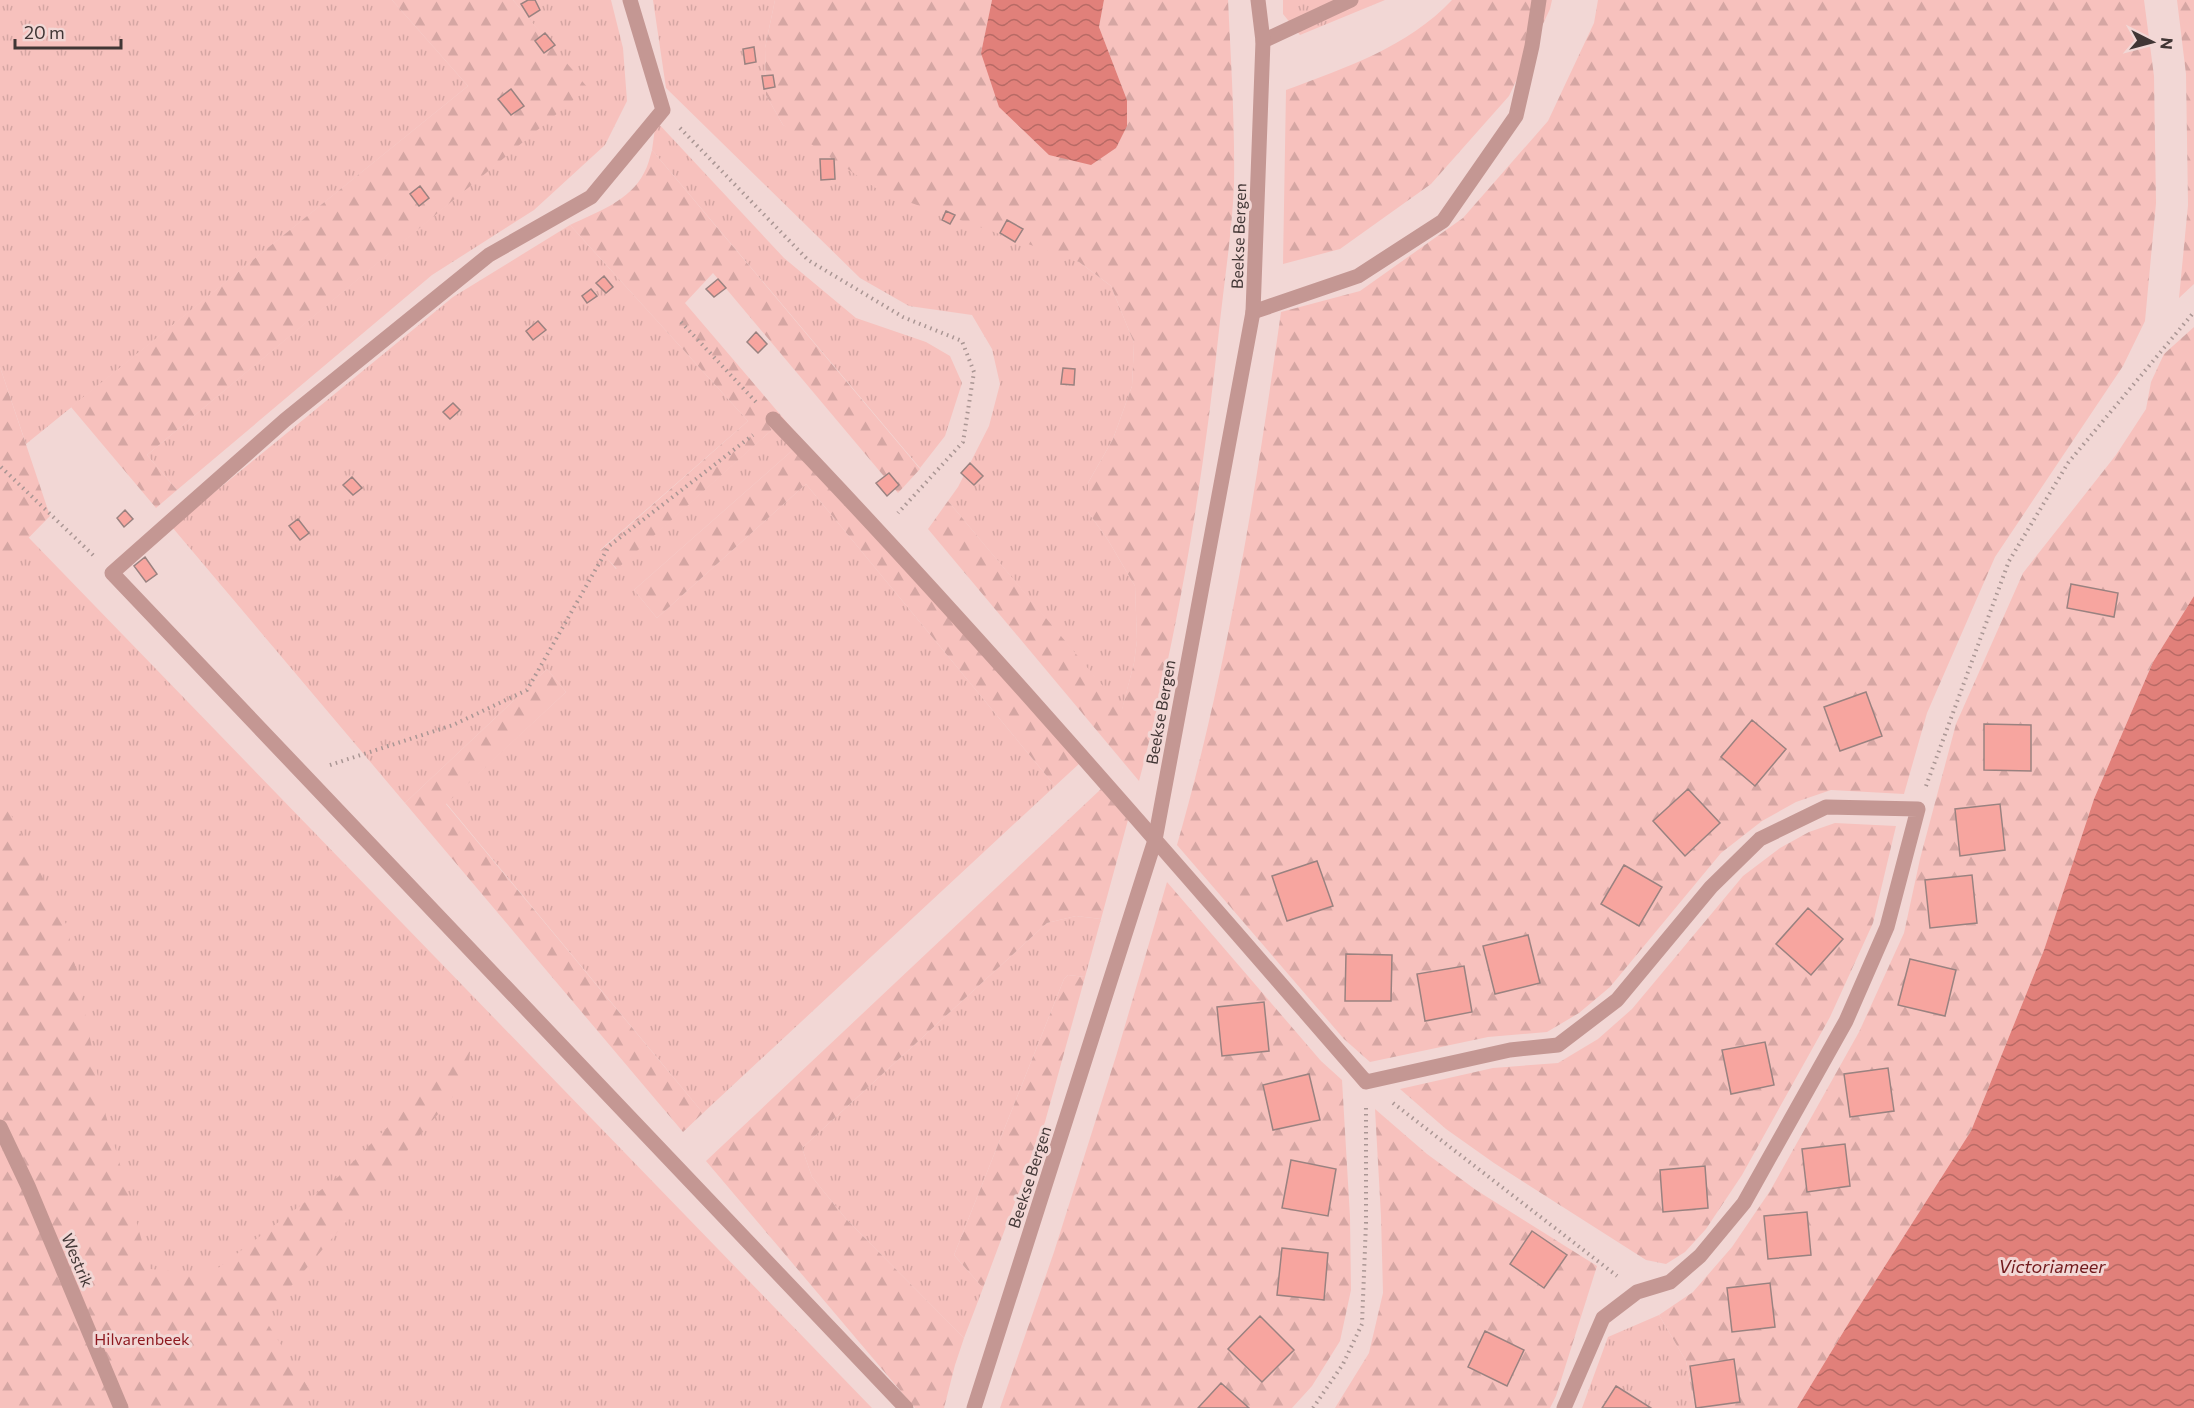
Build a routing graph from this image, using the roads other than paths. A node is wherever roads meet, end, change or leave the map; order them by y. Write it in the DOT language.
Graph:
graph roads {
  1 [pos="630,0"];
  2 [pos="1258,0"];
  3 [pos="1351,0"];
  4 [pos="1539,0"];
  5 [pos="1263,41"];
  6 [pos="1253,312"];
  7 [pos="773,419"];
  8 [pos="1155,840"];
  9 [pos="0,1127"];
  10 [pos="121,1408"];
  11 [pos="906,1408"];
  12 [pos="974,1408"];
  13 [pos="1564,1408"];
  1 -- 11 [label="street"];
  2 -- 5 [label="street, Beekse Bergen"];
  3 -- 5 [label="street"];
  4 -- 6 [label="street"];
  5 -- 6 [label="street, Beekse Bergen"];
  6 -- 8 [label="street, Beekse Bergen"];
  7 -- 8 [label="street"];
  8 -- 12 [label="street, Beekse Bergen"];
  8 -- 13 [label="street"];
  9 -- 10 [label="street, Westrik"];
}
